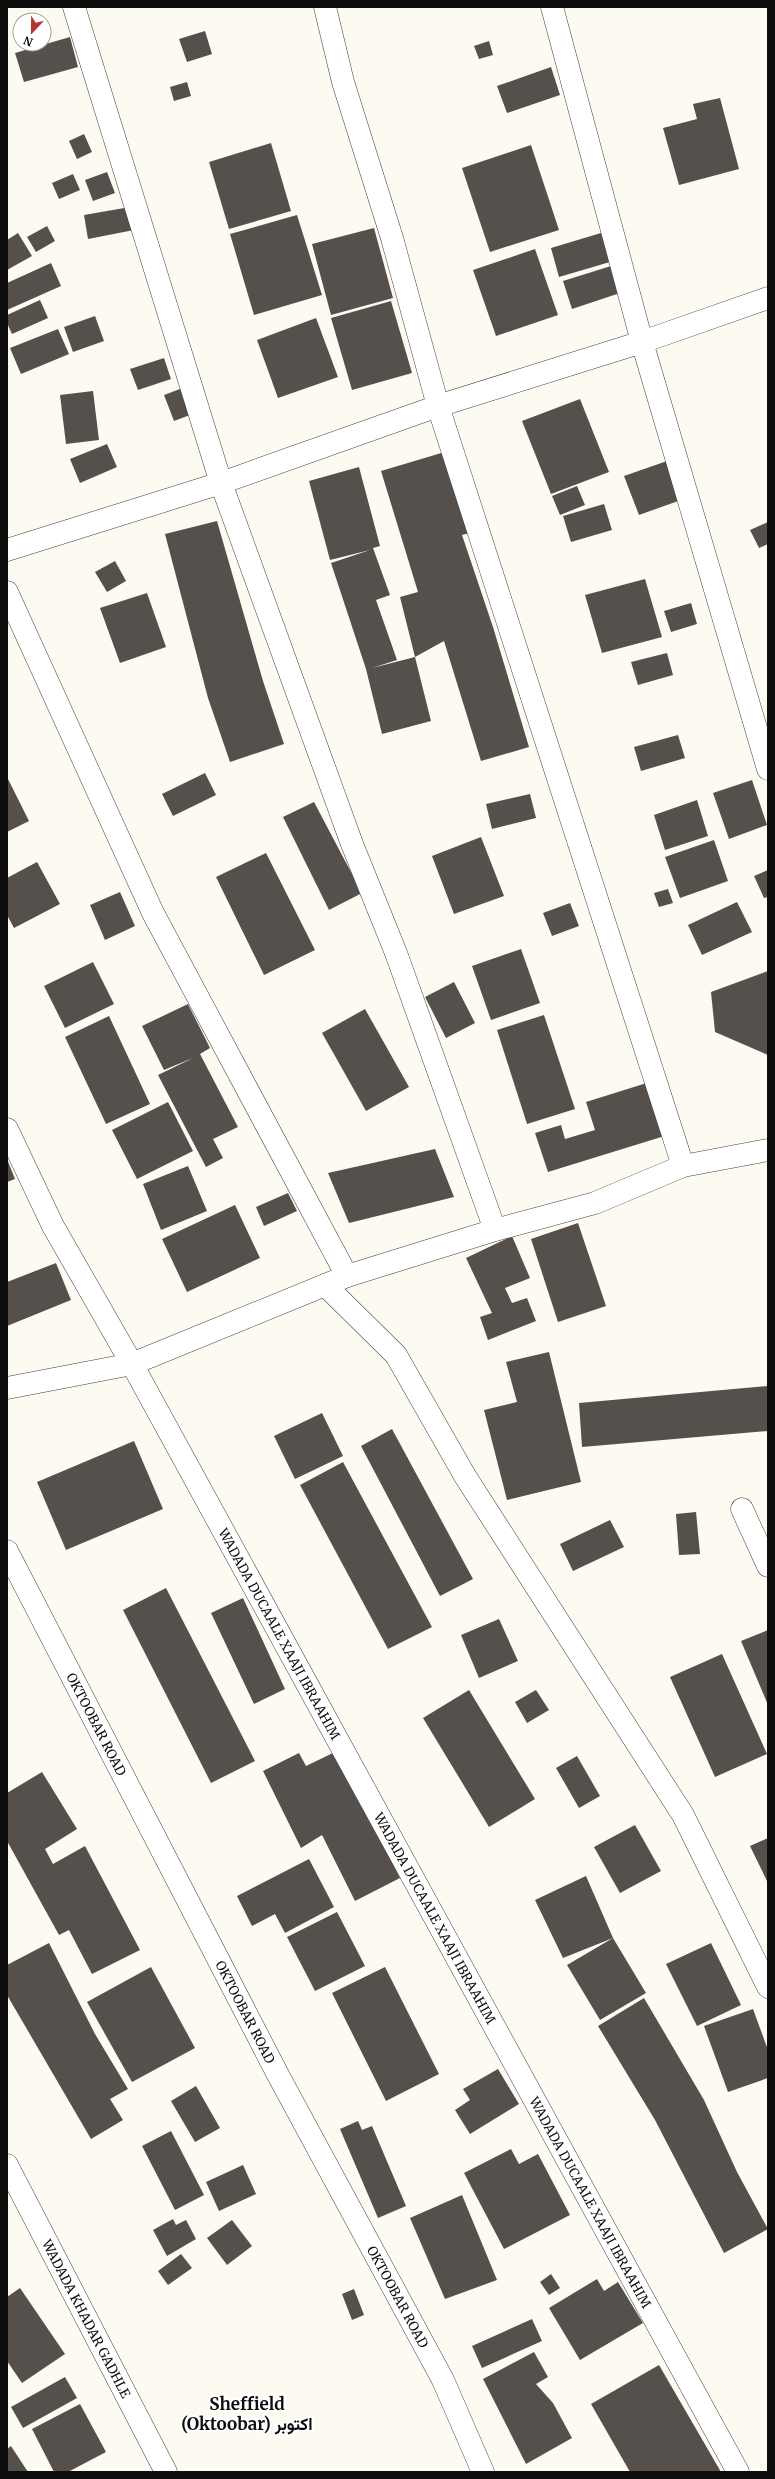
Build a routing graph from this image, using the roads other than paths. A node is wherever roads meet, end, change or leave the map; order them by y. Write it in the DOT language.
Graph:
graph roads {
  1 [pos="74,7"];
  2 [pos="325,7"];
  3 [pos="552,7"];
  4 [pos="768,298"];
  5 [pos="642,342"];
  6 [pos="438,406"];
  7 [pos="220,483"];
  8 [pos="7,550"];
  9 [pos="7,592"];
  10 [pos="768,769"];
  11 [pos="7,1129"];
  12 [pos="768,1150"];
  13 [pos="683,1166"];
  14 [pos="495,1230"];
  15 [pos="347,1276"];
  16 [pos="325,1285"];
  17 [pos="132,1364"];
  18 [pos="7,1388"];
  19 [pos="742,1509"];
  20 [pos="7,1551"];
  21 [pos="768,1566"];
  22 [pos="768,1987"];
  23 [pos="7,2165"];
  24 [pos="166,2472"];
  25 [pos="483,2472"];
  26 [pos="738,2472"];
  1 -- 7 [label="street"];
  2 -- 6 [label="street"];
  3 -- 5 [label="street"];
  4 -- 5 [label="street"];
  5 -- 6 [label="street"];
  5 -- 10 [label="street"];
  6 -- 7 [label="street"];
  6 -- 13 [label="street"];
  7 -- 8 [label="street"];
  7 -- 14 [label="street"];
  9 -- 15 [label="street"];
  11 -- 17 [label="street, WADADA DUCAALE XAAJI IBRAAHIM"];
  12 -- 13 [label="street"];
  13 -- 14 [label="street"];
  14 -- 15 [label="street"];
  15 -- 16 [label="street"];
  16 -- 17 [label="street"];
  16 -- 22 [label="street"];
  17 -- 18 [label="street"];
  17 -- 26 [label="street, WADADA DUCAALE XAAJI IBRAAHIM"];
  19 -- 21 [label="street"];
  20 -- 25 [label="street, OKTOOBAR ROAD"];
  23 -- 24 [label="street, WADADA KHADAR GADHLE"];
}
